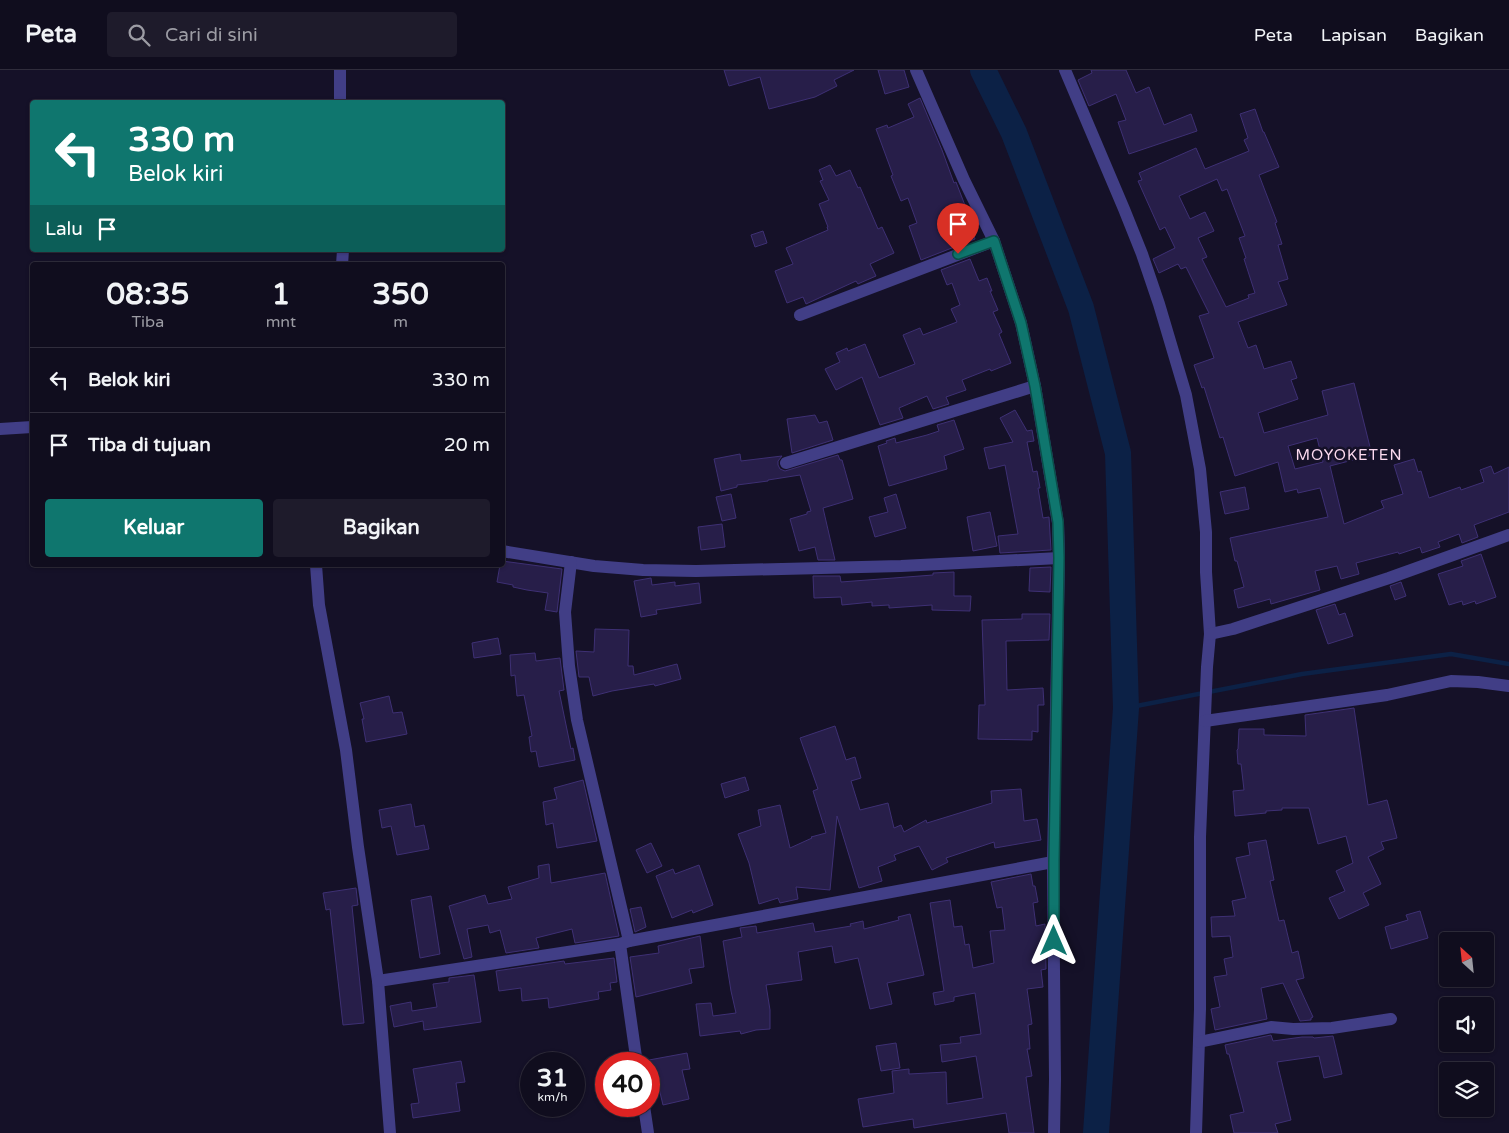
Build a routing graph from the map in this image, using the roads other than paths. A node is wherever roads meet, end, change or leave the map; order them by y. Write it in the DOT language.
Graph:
graph roads {
  1 [pos="340,70"];
  2 [pos="916,70"];
  3 [pos="1065,70"];
  4 [pos="340,100"];
  5 [pos="994,241"];
  6 [pos="800,315"];
  7 [pos="1035,386"];
  8 [pos="30,427"];
  9 [pos="0,429"];
  10 [pos="786,464"];
  11 [pos="1509,535"];
  12 [pos="505,551"];
  13 [pos="1059,558"];
  14 [pos="571,562"];
  15 [pos="316,567"];
  16 [pos="1210,634"];
  17 [pos="1509,686"];
  18 [pos="1205,718"];
  19 [pos="1054,862"];
  20 [pos="624,942"];
  21 [pos="378,981"];
  22 [pos="1391,1018"];
  23 [pos="1199,1042"];
  24 [pos="636,1052"];
  25 [pos="646,1117"];
  26 [pos="390,1133"];
  27 [pos="648,1133"];
  28 [pos="1054,1133"];
  29 [pos="1196,1133"];
  1 -- 4 [label="street"];
  2 -- 5 [label="street"];
  3 -- 16 [label="street"];
  5 -- 6 [label="street"];
  5 -- 7 [label="street"];
  7 -- 10 [label="street"];
  7 -- 13 [label="street"];
  8 -- 9 [label="street"];
  11 -- 16 [label="street"];
  12 -- 14 [label="street"];
  13 -- 14 [label="street"];
  13 -- 19 [label="street"];
  14 -- 20 [label="street"];
  15 -- 21 [label="street"];
  16 -- 18 [label="street"];
  17 -- 18 [label="street"];
  18 -- 23 [label="street"];
  19 -- 20 [label="street"];
  19 -- 28 [label="street"];
  20 -- 21 [label="street"];
  20 -- 24 [label="street"];
  21 -- 26 [label="street"];
  22 -- 23 [label="street"];
  23 -- 29 [label="street"];
  25 -- 27 [label="street"];
}
